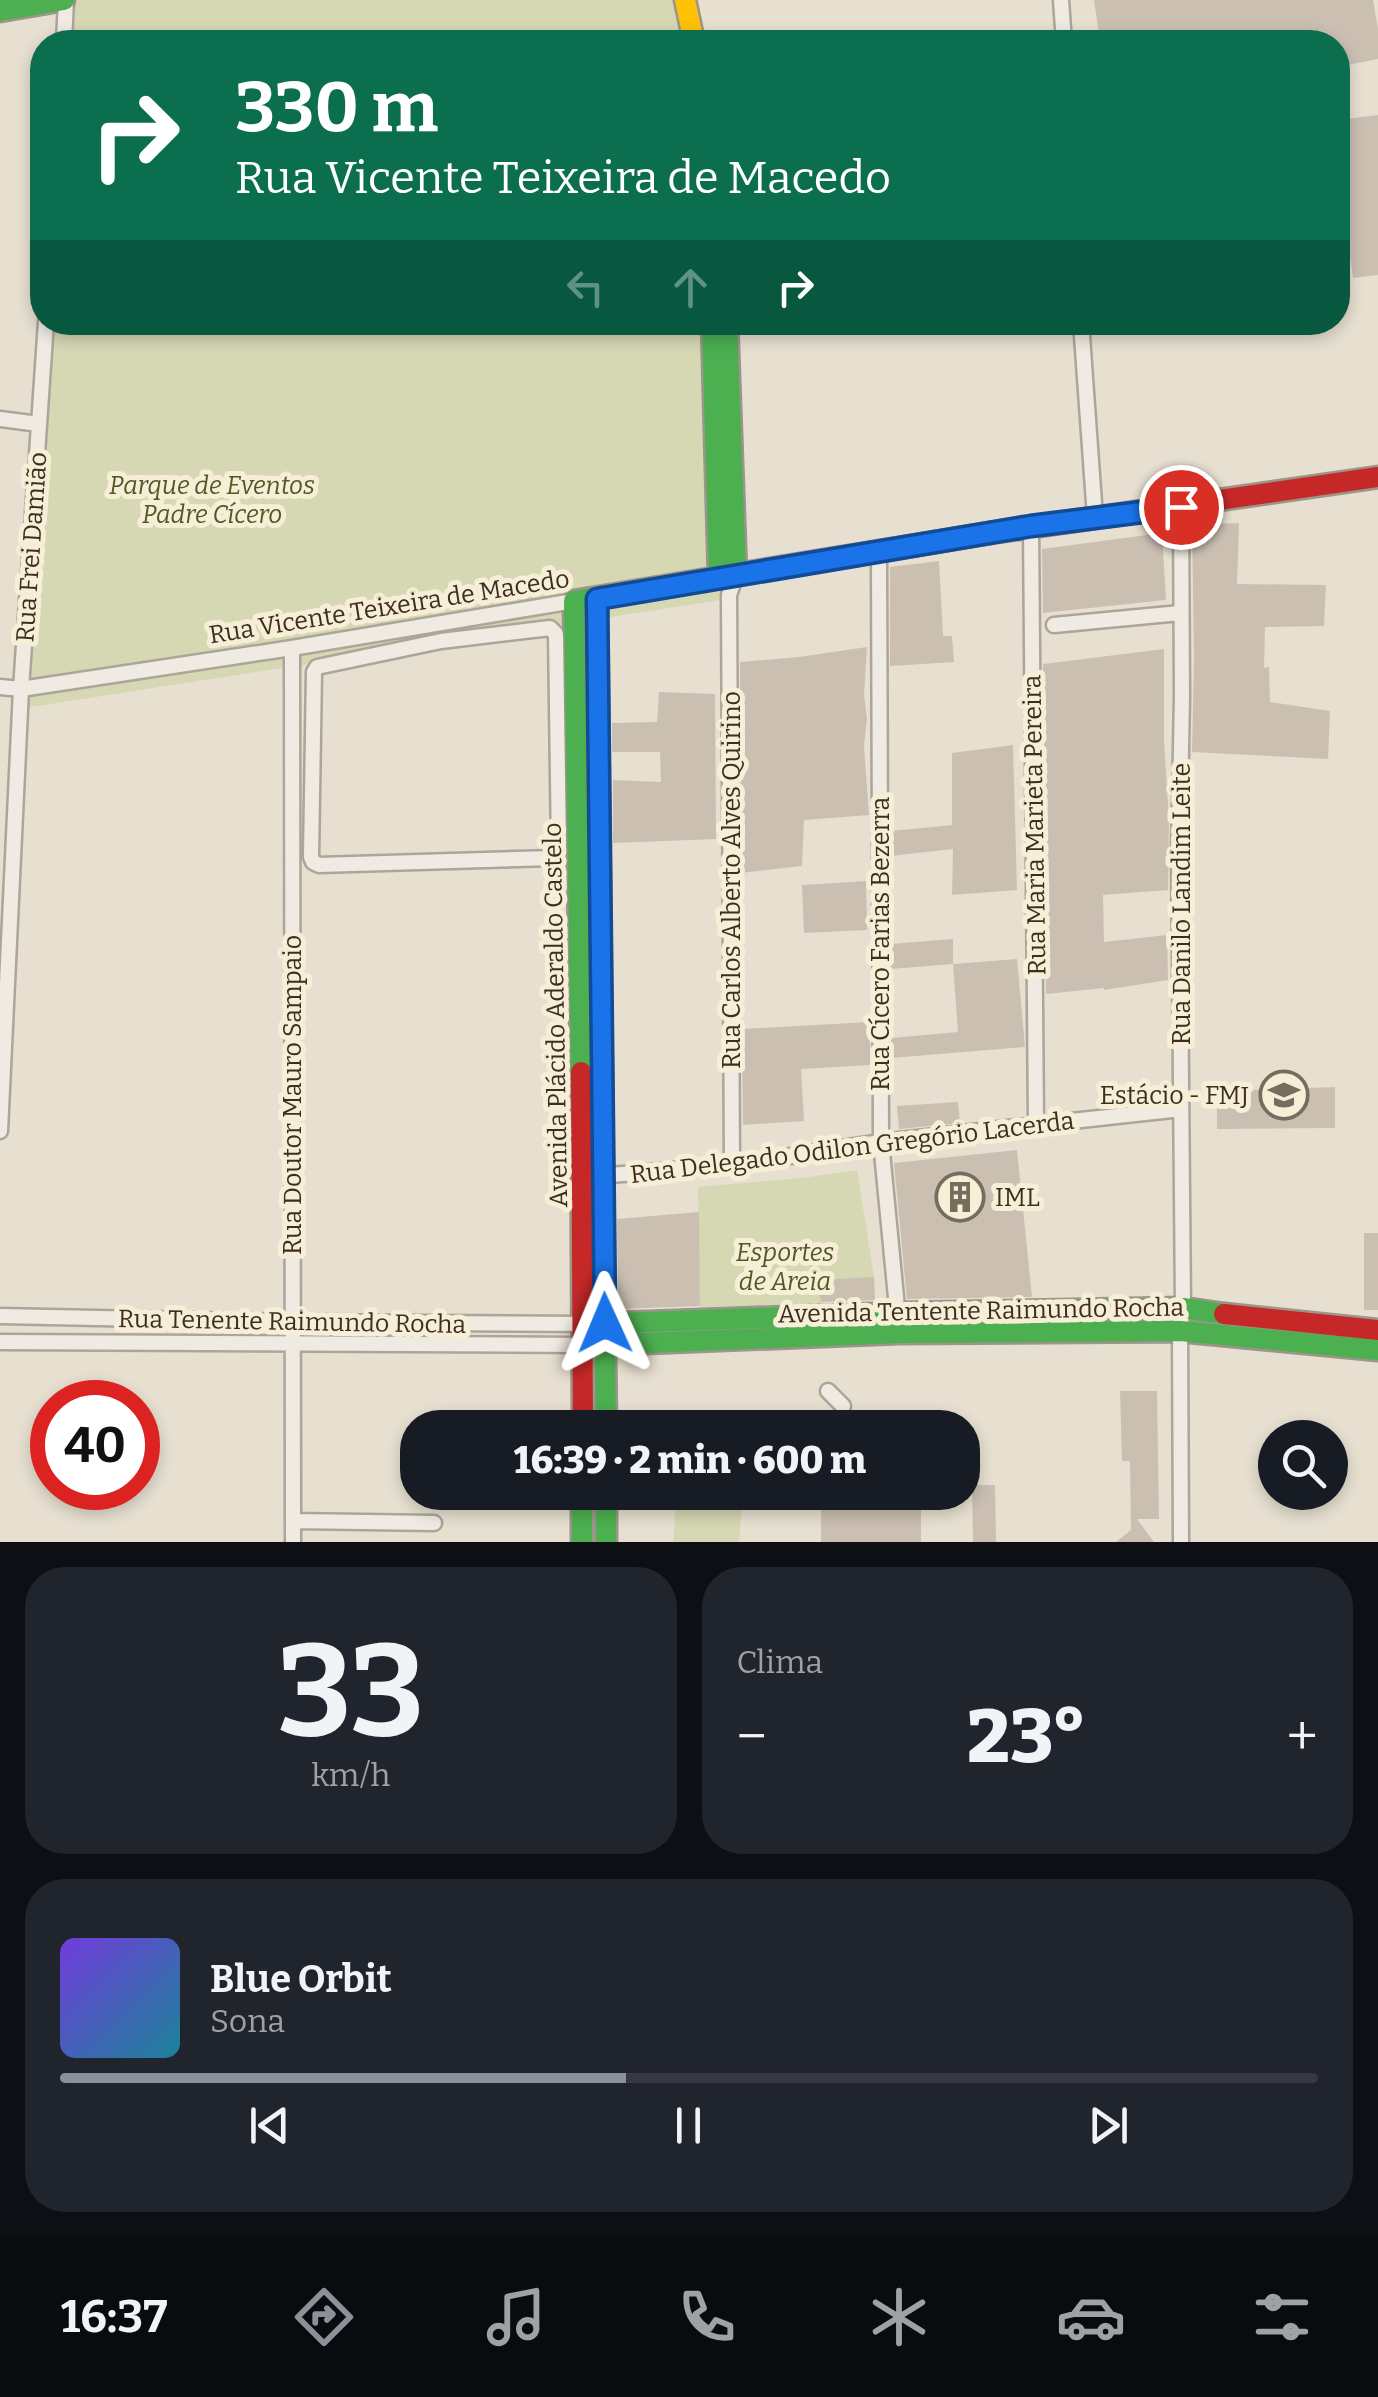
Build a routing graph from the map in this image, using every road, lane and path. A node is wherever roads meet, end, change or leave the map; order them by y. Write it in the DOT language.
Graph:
graph roads {
  1 [pos="65,0"];
  2 [pos="684,0"];
  3 [pos="699,0"];
  4 [pos="1061,0"];
  5 [pos="0,12"];
  6 [pos="64,30"];
  7 [pos="691,30"];
  8 [pos="705,30"];
  9 [pos="1063,30"];
  10 [pos="45,335"];
  11 [pos="713,335"];
  12 [pos="727,335"];
  13 [pos="1082,335"];
  14 [pos="0,419"];
  15 [pos="40,424"];
  16 [pos="1378,477"];
  17 [pos="1181,507"];
  18 [pos="1095,517"];
  19 [pos="1031,526"];
  20 [pos="878,553"];
  21 [pos="728,583"];
  22 [pos="597,599"];
  23 [pos="574,601"];
  24 [pos="1180,614"];
  25 [pos="439,622"];
  26 [pos="1054,625"];
  27 [pos="442,641"];
  28 [pos="292,648"];
  29 [pos="0,687"];
  30 [pos="21,689"];
  31 [pos="589,851"];
  32 [pos="0,1108"];
  33 [pos="1182,1109"];
  34 [pos="1036,1125"];
  35 [pos="0,1131"];
  36 [pos="880,1142"];
  37 [pos="732,1165"];
  38 [pos="592,1177"];
  39 [pos="1183,1308"];
  40 [pos="0,1316"];
  41 [pos="291,1322"];
  42 [pos="438,1323"];
  43 [pos="898,1323"];
  44 [pos="1378,1330"];
  45 [pos="1180,1331"];
  46 [pos="595,1334"];
  47 [pos="0,1342"];
  48 [pos="292,1343"];
  49 [pos="438,1344"];
  50 [pos="1378,1350"];
  51 [pos="828,1390"];
  52 [pos="843,1406"];
  53 [pos="584,1410"];
  54 [pos="604,1410"];
  55 [pos="582,1510"];
  56 [pos="606,1510"];
  57 [pos="293,1521"];
  58 [pos="434,1523"];
  59 [pos="293,1542"];
  60 [pos="582,1542"];
  61 [pos="606,1542"];
  62 [pos="1182,1542"];
  1 -- 5 [label="street"];
  1 -- 6 [label="street"];
  2 -- 7 [label="street"];
  3 -- 8 [label="street"];
  4 -- 9 [label="street"];
  10 -- 15 [label="street, Rua Frei Damião"];
  11 -- 21 [label="street"];
  12 -- 21 [label="street"];
  13 -- 18 [label="street"];
  14 -- 15 [label="street"];
  15 -- 30 [label="street, Rua Frei Damião"];
  16 -- 17 [label="street, Rua Vicente Teixeira de Macedo"];
  17 -- 18 [label="street, Rua Vicente Teixeira de Macedo"];
  17 -- 24 [label="street, Rua Danilo Landim Leite"];
  18 -- 19 [label="street, Rua Vicente Teixeira de Macedo"];
  19 -- 20 [label="street, Rua Vicente Teixeira de Macedo"];
  19 -- 34 [label="street, Rua Maria Marieta Pereira"];
  20 -- 21 [label="street, Rua Vicente Teixeira de Macedo"];
  20 -- 36 [label="street, Rua Cícero Farias Bezerra"];
  21 -- 22 [label="street, Rua Vicente Teixeira de Macedo"];
  21 -- 37 [label="street, Rua Carlos Alberto Alves Quirino"];
  22 -- 23 [label="street, Rua Vicente Teixeira de Macedo"];
  22 -- 31 [label="street, Avenida Plácido Aderaldo Castelo"];
  23 -- 25 [label="street, Rua Vicente Teixeira de Macedo"];
  23 -- 31 [label="street, Avenida Plácido Aderaldo Castelo"];
  24 -- 26 [label="street"];
  24 -- 33 [label="street, Rua Danilo Landim Leite"];
  25 -- 27 [label="street"];
  25 -- 28 [label="street, Rua Vicente Teixeira de Macedo"];
  27 -- 27 [label="street"];
  28 -- 30 [label="street, Rua Vicente Teixeira de Macedo"];
  28 -- 41 [label="street, Rua Doutor Mauro Sampaio"];
  29 -- 30 [label="street, Rua Vicente Teixeira de Macedo"];
  30 -- 32 [label="street, Rua Frei Damião"];
  31 -- 38 [label="street, Avenida Plácido Aderaldo Castelo"];
  32 -- 35 [label="street, Rua Frei Damião"];
  33 -- 34 [label="street, Rua Delegado Odilon Gregório Lacerda"];
  33 -- 39 [label="street, Rua Danilo Landim Leite"];
  34 -- 36 [label="street, Rua Delegado Odilon Gregório Lacerda"];
  36 -- 37 [label="street, Rua Delegado Odilon Gregório Lacerda"];
  36 -- 43 [label="street, Rua Cícero Farias Bezerra"];
  37 -- 38 [label="street, Rua Delegado Odilon Gregório Lacerda"];
  38 -- 46 [label="street, Avenida Plácido Aderaldo Castelo"];
  39 -- 43 [label="street, Avenida Tentente Raimundo Rocha"];
  39 -- 44 [label="street, Avenida Tentente Raimundo Rocha"];
  39 -- 45 [label="street, Rua Danilo Landim Leite"];
  40 -- 41 [label="street, Rua Tenente Raimundo Rocha"];
  41 -- 42 [label="street, Rua Tenente Raimundo Rocha"];
  41 -- 48 [label="street, Rua Doutor Mauro Sampaio"];
  42 -- 46 [label="street, Rua Tenente Raimundo Rocha"];
  42 -- 49 [label="street"];
  43 -- 45 [label="street, Avenida Tentente Raimundo Rocha"];
  43 -- 46 [label="street, Avenida Tentente Raimundo Rocha"];
  45 -- 50 [label="street, Avenida Tentente Raimundo Rocha"];
  45 -- 62 [label="street, Rua Danilo Landim Leite"];
  46 -- 49 [label="street, Rua Tenente Raimundo Rocha"];
  46 -- 53 [label="street, Avenida Plácido Aderaldo Castelo"];
  46 -- 54 [label="street, Avenida Plácido Aderaldo Castelo"];
  47 -- 48 [label="street, Rua Tenente Raimundo Rocha"];
  48 -- 49 [label="street, Rua Tenente Raimundo Rocha"];
  48 -- 57 [label="street, Rua Doutor Mauro Sampaio"];
  51 -- 52 [label="street"];
  55 -- 60 [label="street"];
  56 -- 61 [label="street"];
  57 -- 58 [label="street"];
  57 -- 59 [label="street, Rua Doutor Mauro Sampaio"];
}
